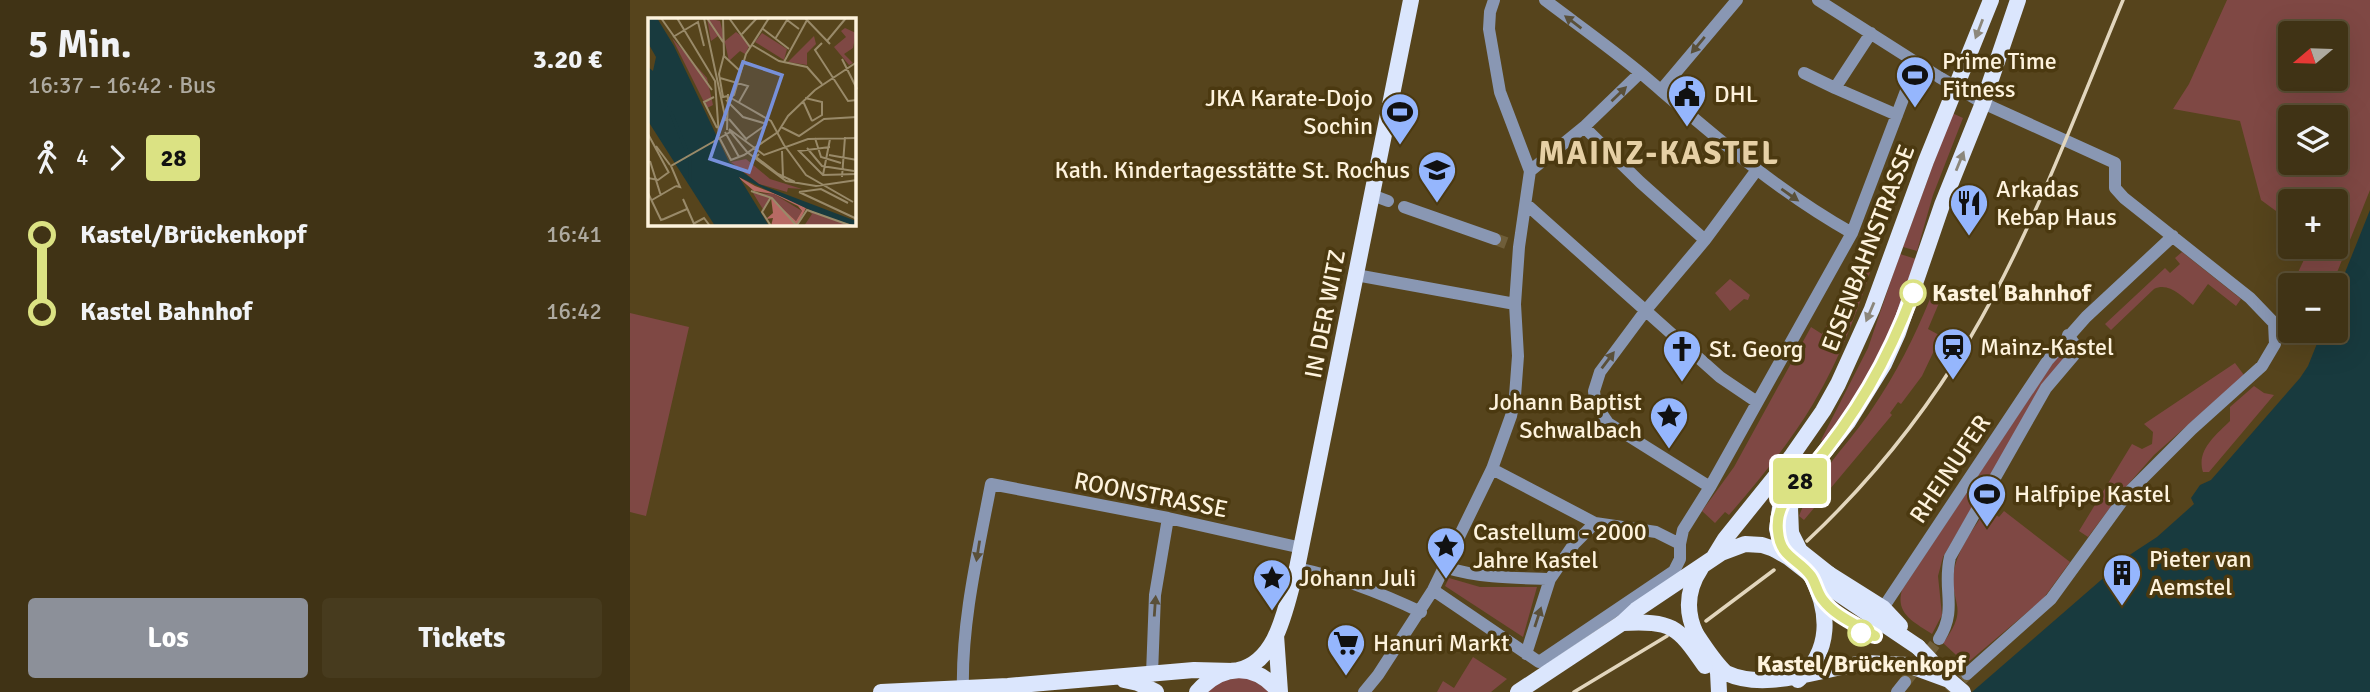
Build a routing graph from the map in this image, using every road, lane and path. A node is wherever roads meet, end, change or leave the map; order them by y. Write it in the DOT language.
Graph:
graph roads {
  1 [pos="1411,0"];
  2 [pos="1494,0"];
  3 [pos="1545,0"];
  4 [pos="1737,0"];
  5 [pos="1991,0"];
  6 [pos="2018,0"];
  7 [pos="1822,1"];
  8 [pos="1871,33"];
  9 [pos="1917,62"];
  10 [pos="1640,73"];
  11 [pos="1804,73"];
  12 [pos="1955,87"];
  13 [pos="1835,88"];
  14 [pos="1661,90"];
  15 [pos="1983,103"];
  16 [pos="1897,116"];
  17 [pos="1584,127"];
  18 [pos="1530,171"];
  19 [pos="1756,171"];
  20 [pos="1372,195"];
  21 [pos="1388,201"];
  22 [pos="1526,204"];
  23 [pos="1404,207"];
  24 [pos="1852,233"];
  25 [pos="2173,236"];
  26 [pos="1495,240"];
  27 [pos="1705,240"];
  28 [pos="1356,275"];
  29 [pos="1514,304"];
  30 [pos="1646,310"];
  31 [pos="2068,335"];
  32 [pos="1757,402"];
  33 [pos="1492,469"];
  34 [pos="1710,487"];
  35 [pos="1168,518"];
  36 [pos="1596,523"];
  37 [pos="1680,544"];
  38 [pos="1783,545"];
  39 [pos="1301,548"];
  40 [pos="1722,551"];
  41 [pos="1444,567"];
  42 [pos="1297,568"];
  43 [pos="1550,579"];
  44 [pos="1819,579"];
  45 [pos="1433,590"];
  46 [pos="1421,612"];
  47 [pos="1887,616"];
  48 [pos="1622,623"];
  49 [pos="1696,634"];
  50 [pos="1276,635"];
  51 [pos="1939,639"];
  52 [pos="1526,654"];
  53 [pos="1711,660"];
  54 [pos="1236,670"];
  55 [pos="1152,674"];
  56 [pos="1967,674"];
  57 [pos="1111,677"];
  58 [pos="1948,680"];
  59 [pos="1788,689"];
  60 [pos="963,690"];
  61 [pos="881,692"];
  62 [pos="1156,692"];
  63 [pos="1197,692"];
  64 [pos="1279,692"];
  65 [pos="1364,692"];
  66 [pos="1518,692"];
  67 [pos="1717,692"];
  68 [pos="1963,692"];
  1 -- 20 [label="main road, IN DER WITZ"];
  2 -- 18 [label="street"];
  10 -- 3 [label="street, one-way"];
  4 -- 14 [label="street, one-way"];
  5 -- 12 [label="main road, EISENBAHNSTRASSE, one-way"];
  6 -- 15 [label="main road"];
  7 -- 8 [label="street"];
  8 -- 9 [label="street"];
  8 -- 13 [label="street"];
  9 -- 12 [label="street"];
  9 -- 16 [label="street"];
  10 -- 14 [label="street"];
  17 -- 10 [label="street, one-way"];
  11 -- 13 [label="street"];
  12 -- 15 [label="street"];
  12 -- 40 [label="main road, EISENBAHNSTRASSE, one-way"];
  13 -- 16 [label="street"];
  14 -- 19 [label="street"];
  15 -- 25 [label="street"];
  38 -- 15 [label="main road, one-way"];
  16 -- 24 [label="street"];
  17 -- 18 [label="street"];
  17 -- 27 [label="street"];
  18 -- 22 [label="street"];
  19 -- 24 [label="street, one-way"];
  19 -- 27 [label="street"];
  20 -- 21 [label="street"];
  20 -- 28 [label="main road, IN DER WITZ"];
  22 -- 29 [label="street"];
  22 -- 30 [label="street"];
  23 -- 26 [label="street"];
  24 -- 32 [label="street"];
  25 -- 31 [label="street, RHEINUFER"];
  25 -- 56 [label="street"];
  27 -- 30 [label="street"];
  28 -- 29 [label="street"];
  28 -- 39 [label="main road, IN DER WITZ"];
  29 -- 33 [label="street"];
  30 -- 32 [label="street"];
  34 -- 30 [label="street, one-way"];
  31 -- 47 [label="street, RHEINUFER"];
  31 -- 51 [label="street, RHEINUFER"];
  32 -- 34 [label="street"];
  33 -- 36 [label="street"];
  33 -- 41 [label="street"];
  34 -- 37 [label="street"];
  35 -- 39 [label="street, ROONSTRASSE"];
  55 -- 35 [label="street, one-way"];
  35 -- 60 [label="street, ROONSTRASSE, one-way"];
  36 -- 37 [label="street"];
  36 -- 43 [label="street"];
  37 -- 52 [label="street"];
  38 -- 40 [label="main road"];
  38 -- 44 [label="main road, bridge"];
  38 -- 44 [label="main road, bridge"];
  39 -- 42 [label="main road, IN DER WITZ"];
  40 -- 48 [label="main road, bridge"];
  40 -- 49 [label="main road, bridge"];
  41 -- 43 [label="street"];
  41 -- 45 [label="street"];
  42 -- 46 [label="street"];
  42 -- 50 [label="main road, IN DER WITZ"];
  52 -- 43 [label="street, one-way"];
  44 -- 47 [label="main road"];
  44 -- 47 [label="main road"];
  44 -- 59 [label="main road"];
  45 -- 46 [label="street"];
  45 -- 52 [label="street"];
  46 -- 65 [label="street"];
  47 -- 58 [label="main road, bridge"];
  48 -- 49 [label="main road, bridge"];
  48 -- 53 [label="main road, bridge"];
  48 -- 66 [label="main road"];
  49 -- 53 [label="main road"];
  50 -- 54 [label="main road, IN DER WITZ"];
  50 -- 64 [label="main road, IN DER WITZ"];
  53 -- 59 [label="main road"];
  53 -- 67 [label="main road"];
  54 -- 55 [label="main road"];
  54 -- 63 [label="main road, IN DER WITZ"];
  54 -- 64 [label="main road"];
  55 -- 57 [label="main road"];
  57 -- 60 [label="main road"];
  57 -- 62 [label="main road"];
  58 -- 59 [label="main road, bridge"];
  58 -- 68 [label="main road, bridge"];
  60 -- 61 [label="main road"];
}
